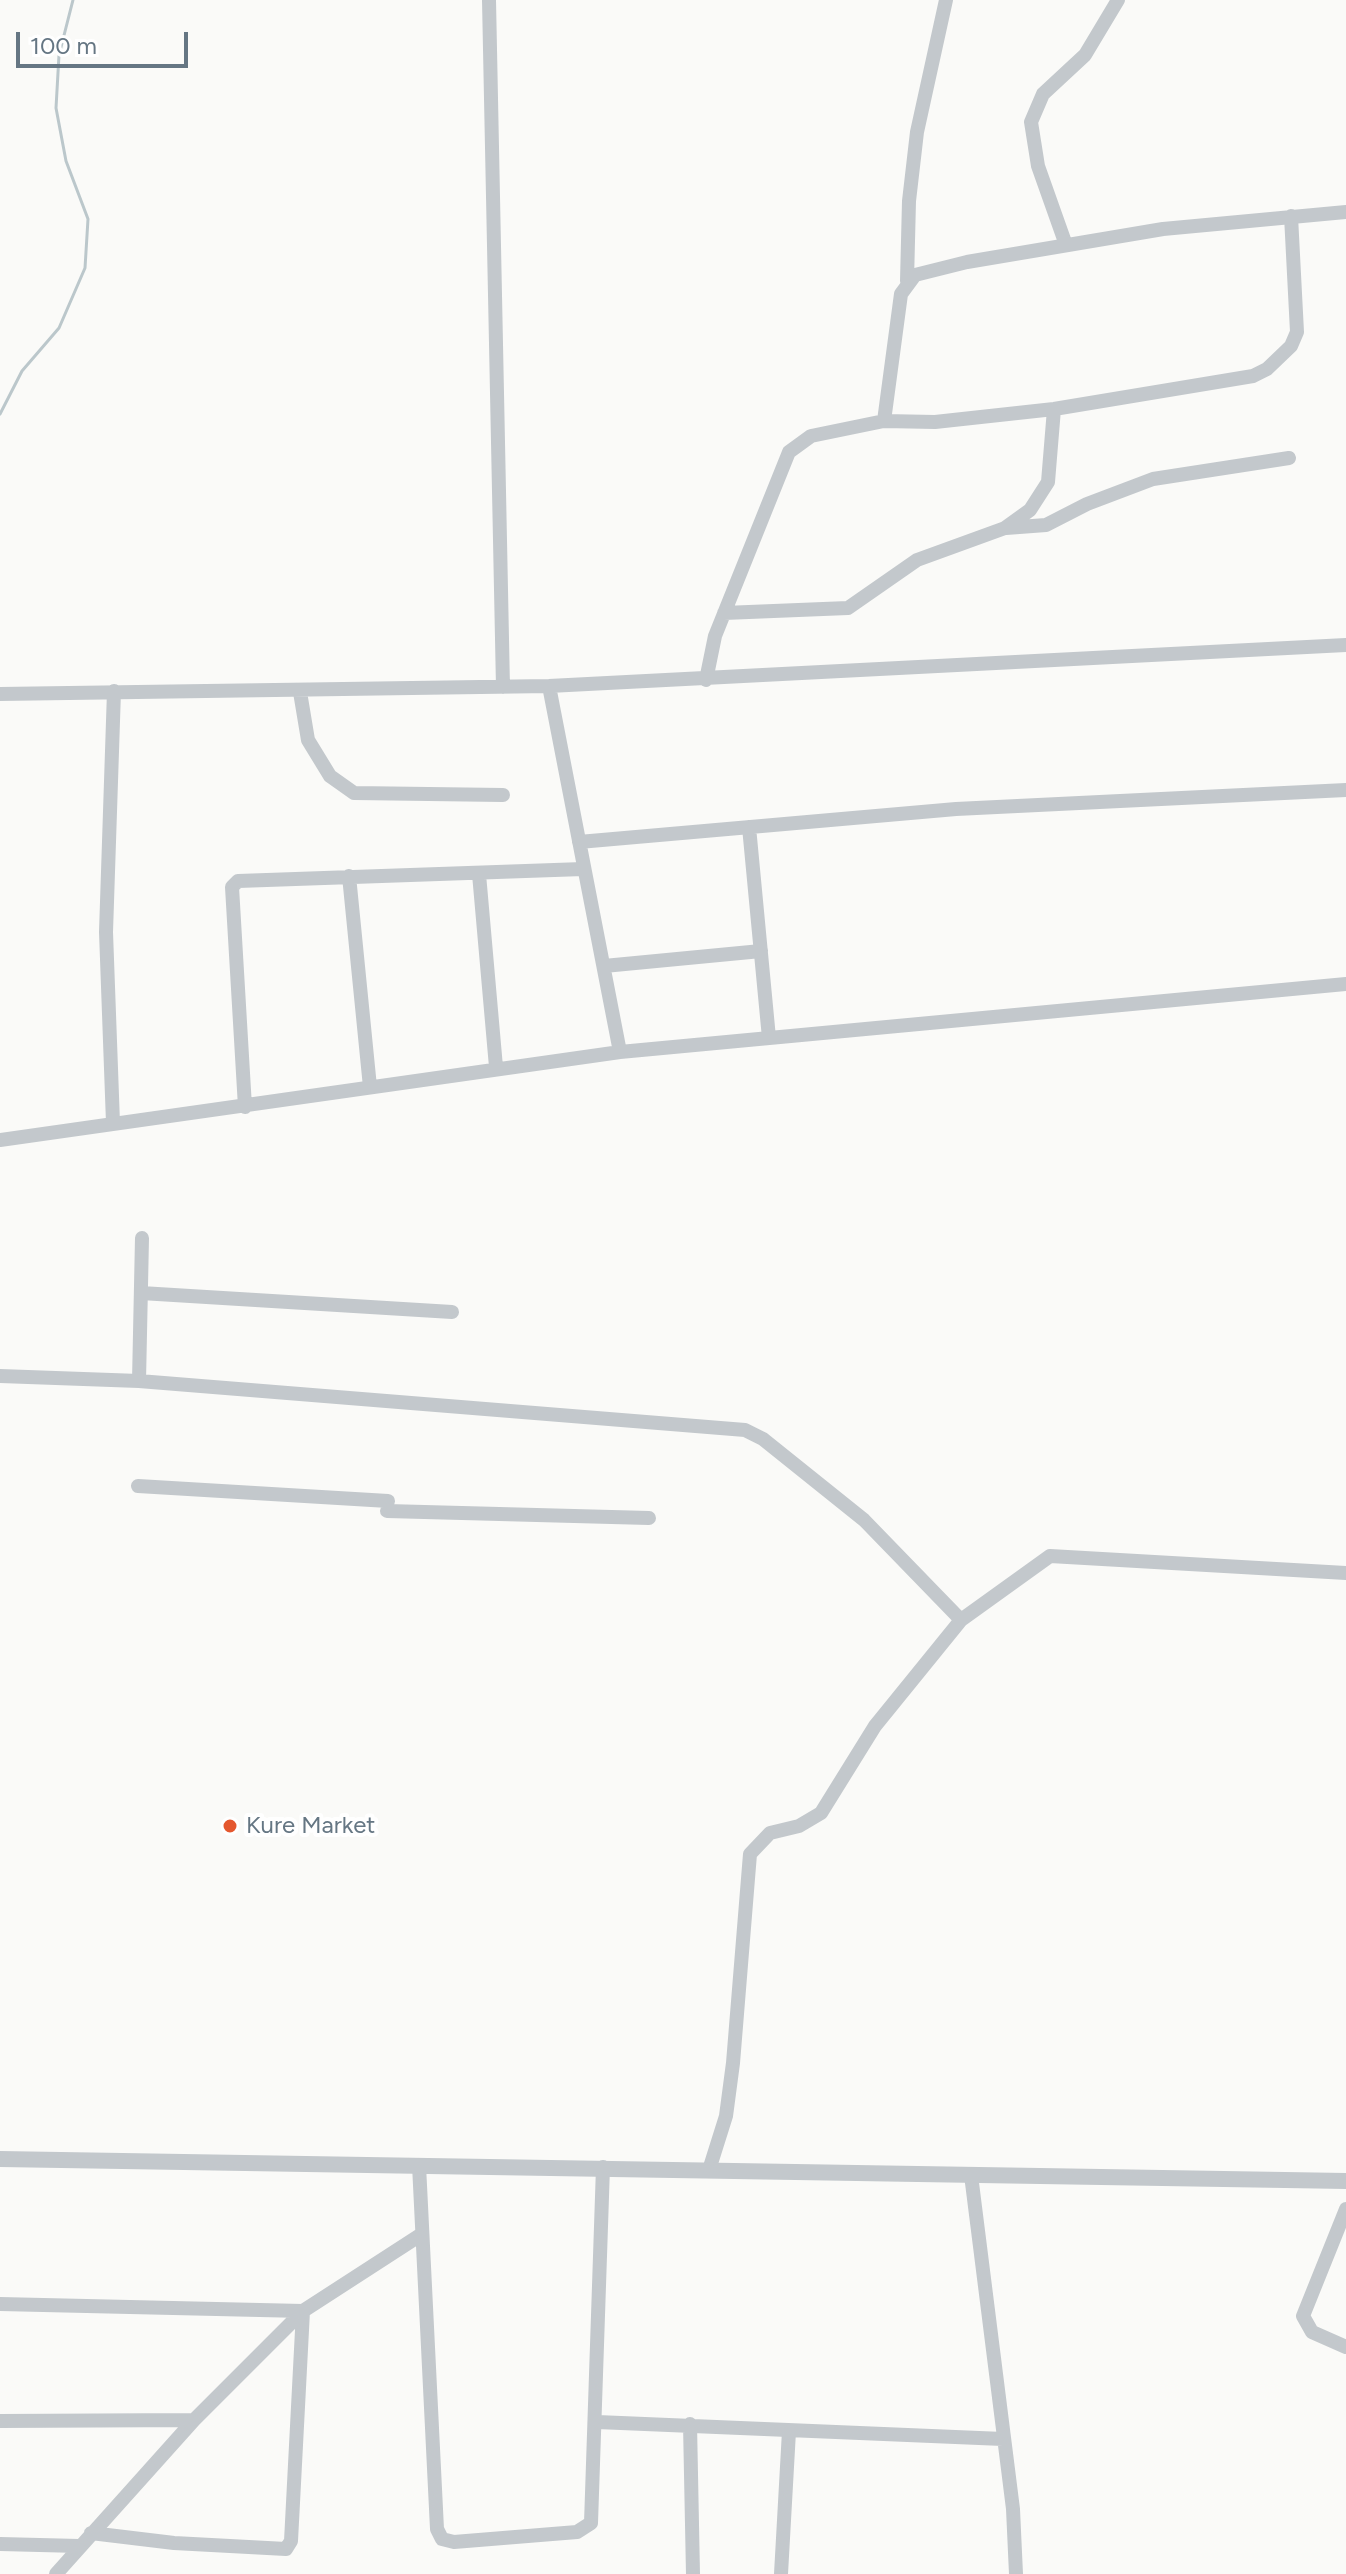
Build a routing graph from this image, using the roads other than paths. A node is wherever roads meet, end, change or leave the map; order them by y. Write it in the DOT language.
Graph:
graph roads {
  1 [pos="489,0"];
  2 [pos="946,0"];
  3 [pos="1118,0"];
  4 [pos="1346,212"];
  5 [pos="1291,216"];
  6 [pos="1066,245"];
  7 [pos="907,281"];
  8 [pos="1054,409"];
  9 [pos="884,421"];
  10 [pos="1289,458"];
  11 [pos="1005,528"];
  12 [pos="724,613"];
  13 [pos="1346,645"];
  14 [pos="706,680"];
  15 [pos="549,686"];
  16 [pos="503,687"];
  17 [pos="114,691"];
  18 [pos="300,692"];
  19 [pos="0,694"];
  20 [pos="1346,790"];
  21 [pos="503,795"];
  22 [pos="749,827"];
  23 [pos="579,842"];
  24 [pos="583,869"];
  25 [pos="479,874"];
  26 [pos="349,876"];
  27 [pos="761,951"];
  28 [pos="604,966"];
  29 [pos="1346,984"];
  30 [pos="769,1038"];
  31 [pos="620,1052"];
  32 [pos="496,1067"];
  33 [pos="370,1087"];
  34 [pos="245,1107"];
  35 [pos="113,1123"];
  36 [pos="0,1140"];
  37 [pos="142,1238"];
  38 [pos="141,1293"];
  39 [pos="452,1312"];
  40 [pos="0,1376"];
  41 [pos="139,1381"];
  42 [pos="138,1486"];
  43 [pos="649,1518"];
  44 [pos="1346,1573"];
  45 [pos="961,1620"];
  46 [pos="0,2159"];
  47 [pos="419,2165"];
  48 [pos="603,2167"];
  49 [pos="709,2170"];
  50 [pos="971,2175"];
  51 [pos="1346,2181"];
  52 [pos="1346,2209"];
  53 [pos="422,2234"];
  54 [pos="0,2304"];
  55 [pos="303,2311"];
  56 [pos="1346,2347"];
  57 [pos="194,2420"];
  58 [pos="0,2421"];
  59 [pos="597,2422"];
  60 [pos="690,2424"];
  61 [pos="789,2431"];
  62 [pos="1003,2439"];
  63 [pos="91,2533"];
  64 [pos="0,2544"];
  65 [pos="79,2546"];
  66 [pos="56,2574"];
  67 [pos="693,2574"];
  68 [pos="781,2574"];
  69 [pos="1016,2574"];
  1 -- 16 [label="street"];
  2 -- 7 [label="street"];
  3 -- 6 [label="street"];
  4 -- 5 [label="street"];
  5 -- 6 [label="street"];
  5 -- 8 [label="street"];
  6 -- 7 [label="street"];
  7 -- 9 [label="street"];
  8 -- 9 [label="street"];
  8 -- 11 [label="street"];
  9 -- 12 [label="street"];
  10 -- 11 [label="street"];
  11 -- 12 [label="street"];
  12 -- 14 [label="street"];
  13 -- 14 [label="street"];
  14 -- 15 [label="street"];
  15 -- 16 [label="street"];
  15 -- 23 [label="street"];
  16 -- 18 [label="street"];
  17 -- 18 [label="street"];
  17 -- 19 [label="street"];
  17 -- 35 [label="street"];
  18 -- 21 [label="street"];
  20 -- 22 [label="street"];
  22 -- 23 [label="street"];
  22 -- 27 [label="street"];
  23 -- 24 [label="street"];
  24 -- 25 [label="street"];
  24 -- 28 [label="street"];
  25 -- 26 [label="street"];
  25 -- 32 [label="street"];
  26 -- 33 [label="street"];
  26 -- 34 [label="street"];
  27 -- 28 [label="street"];
  27 -- 30 [label="street"];
  28 -- 31 [label="street"];
  29 -- 30 [label="street"];
  30 -- 31 [label="street"];
  31 -- 32 [label="street"];
  32 -- 33 [label="street"];
  33 -- 34 [label="street"];
  34 -- 35 [label="street"];
  35 -- 36 [label="street"];
  37 -- 38 [label="street"];
  38 -- 39 [label="street"];
  38 -- 41 [label="street"];
  40 -- 41 [label="street"];
  41 -- 45 [label="street"];
  42 -- 43 [label="street"];
  44 -- 45 [label="street"];
  45 -- 49 [label="street"];
  46 -- 47 [label="street"];
  47 -- 48 [label="street"];
  47 -- 53 [label="street"];
  48 -- 49 [label="street"];
  48 -- 59 [label="street"];
  49 -- 50 [label="street"];
  50 -- 51 [label="street"];
  50 -- 62 [label="street"];
  52 -- 56 [label="street"];
  53 -- 55 [label="street"];
  53 -- 59 [label="street"];
  54 -- 55 [label="street"];
  55 -- 57 [label="street"];
  55 -- 63 [label="street"];
  57 -- 58 [label="street"];
  57 -- 63 [label="street"];
  59 -- 60 [label="street"];
  60 -- 61 [label="street"];
  60 -- 67 [label="street"];
  61 -- 62 [label="street"];
  61 -- 68 [label="street"];
  62 -- 69 [label="street"];
  63 -- 65 [label="street"];
  64 -- 65 [label="street"];
  65 -- 66 [label="street"];
}
